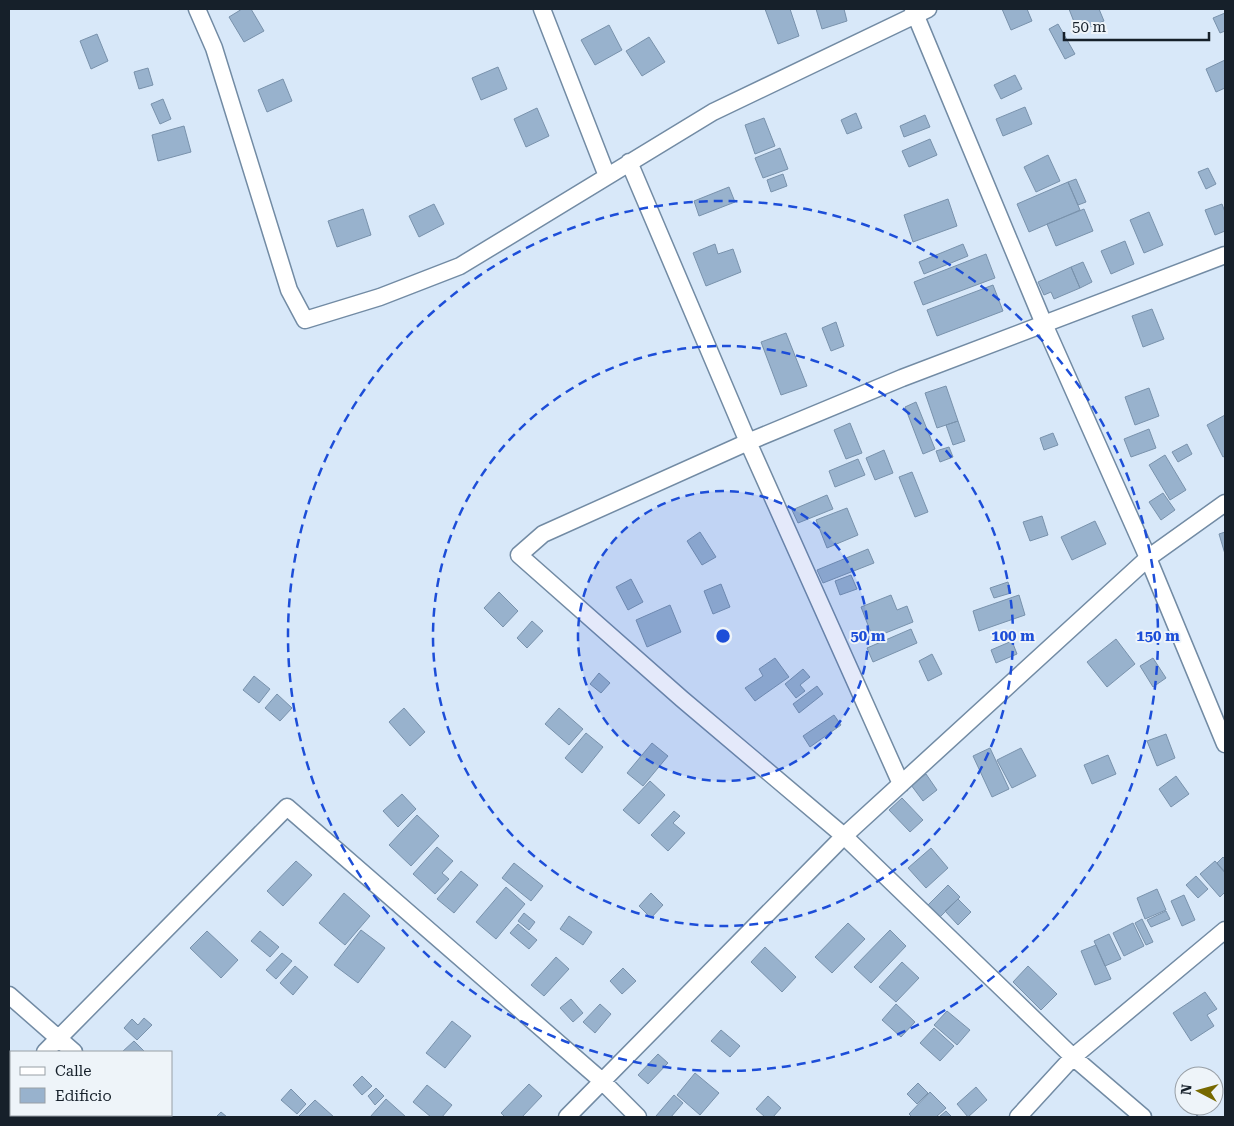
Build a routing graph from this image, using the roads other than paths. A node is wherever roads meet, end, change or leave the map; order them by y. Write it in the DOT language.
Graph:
graph roads {
  1 [pos="197,9"];
  2 [pos="542,9"];
  3 [pos="919,10"];
  4 [pos="629,162"];
  5 [pos="607,176"];
  6 [pos="1225,255"];
  7 [pos="1044,324"];
  8 [pos="748,442"];
  9 [pos="1225,503"];
  10 [pos="1148,558"];
  11 [pos="1225,744"];
  12 [pos="901,784"];
  13 [pos="844,836"];
  14 [pos="1225,930"];
  15 [pos="9,995"];
  16 [pos="58,1038"];
  17 [pos="45,1051"];
  18 [pos="73,1051"];
  19 [pos="1073,1057"];
  20 [pos="602,1081"];
  21 [pos="567,1117"];
  22 [pos="638,1117"];
  23 [pos="1018,1117"];
  24 [pos="1143,1117"];
  1 -- 5 [label="street"];
  2 -- 5 [label="street"];
  3 -- 4 [label="street"];
  3 -- 7 [label="street"];
  4 -- 5 [label="street"];
  4 -- 8 [label="street"];
  6 -- 7 [label="street"];
  7 -- 8 [label="street"];
  7 -- 10 [label="street"];
  8 -- 12 [label="street"];
  8 -- 13 [label="street"];
  9 -- 10 [label="street"];
  10 -- 11 [label="street"];
  10 -- 12 [label="street"];
  12 -- 13 [label="street"];
  13 -- 19 [label="street"];
  13 -- 20 [label="street"];
  14 -- 19 [label="street"];
  15 -- 16 [label="street"];
  16 -- 17 [label="street"];
  16 -- 18 [label="street"];
  16 -- 20 [label="street"];
  19 -- 23 [label="street"];
  19 -- 24 [label="street"];
  20 -- 21 [label="street"];
  20 -- 22 [label="street"];
}
